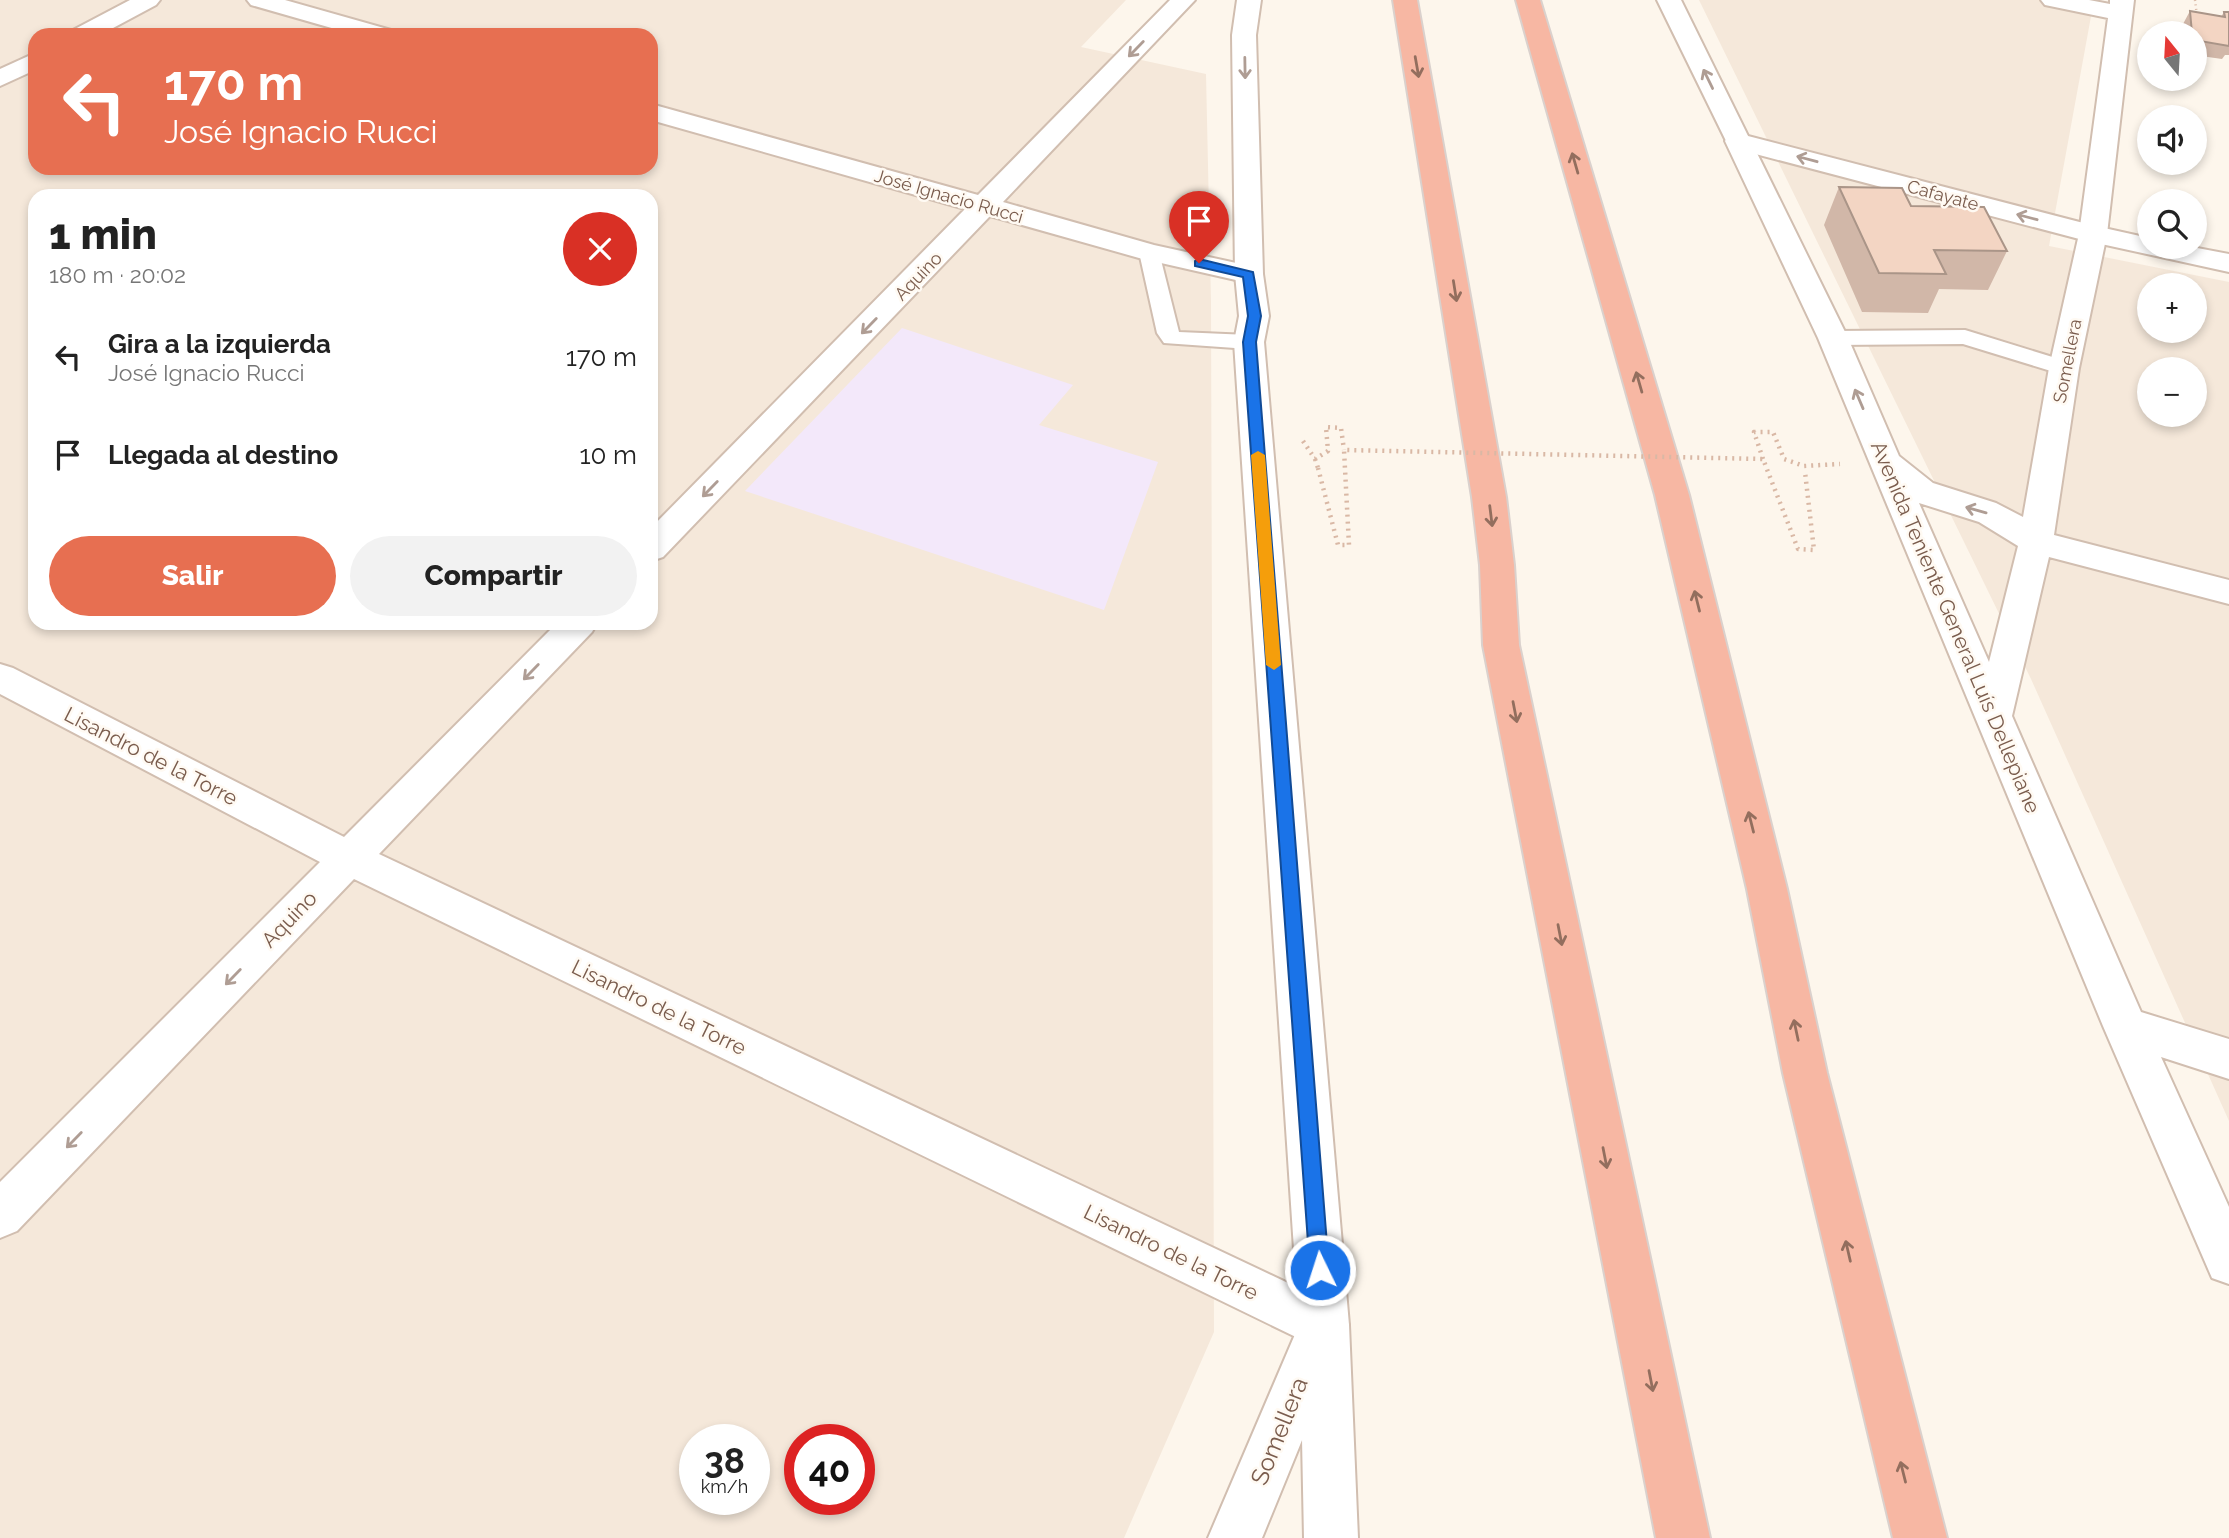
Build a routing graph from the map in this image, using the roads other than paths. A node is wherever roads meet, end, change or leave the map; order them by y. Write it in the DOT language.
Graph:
graph roads {
  1 [pos="148,0"];
  2 [pos="259,0"];
  3 [pos="1183,0"];
  4 [pos="1249,0"];
  5 [pos="1405,0"];
  6 [pos="1528,0"];
  7 [pos="1669,0"];
  8 [pos="2053,0"];
  9 [pos="2121,7"];
  10 [pos="95,28"];
  11 [pos="357,28"];
  12 [pos="28,64"];
  13 [pos="0,79"];
  14 [pos="658,114"];
  15 [pos="1738,141"];
  16 [pos="985,207"];
  17 [pos="2093,234"];
  18 [pos="2137,243"];
  19 [pos="1149,252"];
  20 [pos="2207,258"];
  21 [pos="2229,263"];
  22 [pos="1249,274"];
  23 [pos="1833,338"];
  24 [pos="1250,342"];
  25 [pos="2064,368"];
  26 [pos="1886,461"];
  27 [pos="2036,541"];
  28 [pos="658,542"];
  29 [pos="2229,592"];
  30 [pos="572,630"];
  31 [pos="0,678"];
  32 [pos="1993,718"];
  33 [pos="349,858"];
  34 [pos="2125,1026"];
  35 [pos="2229,1059"];
  36 [pos="0,1215"];
  37 [pos="2229,1261"];
  38 [pos="1324,1325"];
  39 [pos="1235,1538"];
  40 [pos="1331,1538"];
  41 [pos="1683,1538"];
  42 [pos="1920,1538"];
  1 -- 10 [label="street"];
  2 -- 11 [label="street"];
  3 -- 16 [label="street, Aquino, one-way"];
  4 -- 22 [label="street, one-way"];
  5 -- 41 [label="highway, one-way"];
  42 -- 6 [label="highway, one-way"];
  15 -- 7 [label="street, Avenida Teniente General Luís Dellepiane, one-way"];
  8 -- 9 [label="street"];
  9 -- 17 [label="street, Somellera"];
  12 -- 13 [label="street"];
  14 -- 16 [label="street, José Ignacio Rucci"];
  17 -- 15 [label="street, Cafayate, one-way"];
  15 -- 23 [label="street, Avenida Teniente General Luís Dellepiane"];
  16 -- 19 [label="street, José Ignacio Rucci"];
  16 -- 28 [label="street, Aquino, one-way"];
  17 -- 18 [label="street, Cafayate"];
  17 -- 25 [label="street, Somellera"];
  19 -- 22 [label="street, José Ignacio Rucci"];
  19 -- 24 [label="lane"];
  20 -- 21 [label="street, Cafayate"];
  22 -- 24 [label="street"];
  23 -- 25 [label="lane"];
  26 -- 23 [label="street, Avenida Teniente General Luís Dellepiane, one-way"];
  24 -- 38 [label="street"];
  25 -- 27 [label="street, Somellera"];
  27 -- 26 [label="street, one-way"];
  26 -- 32 [label="street, Avenida Teniente General Luís Dellepiane"];
  27 -- 29 [label="street"];
  27 -- 32 [label="street, Somellera"];
  30 -- 33 [label="street, Aquino, one-way"];
  31 -- 33 [label="street, Lisandro de la Torre"];
  32 -- 34 [label="street, Avenida Teniente General Luís Dellepiane"];
  33 -- 36 [label="street, Aquino, one-way"];
  33 -- 38 [label="street, Lisandro de la Torre"];
  34 -- 35 [label="street"];
  34 -- 37 [label="street, Avenida Teniente General Luís Dellepiane"];
  38 -- 39 [label="street, Somellera"];
  38 -- 40 [label="street"];
}
